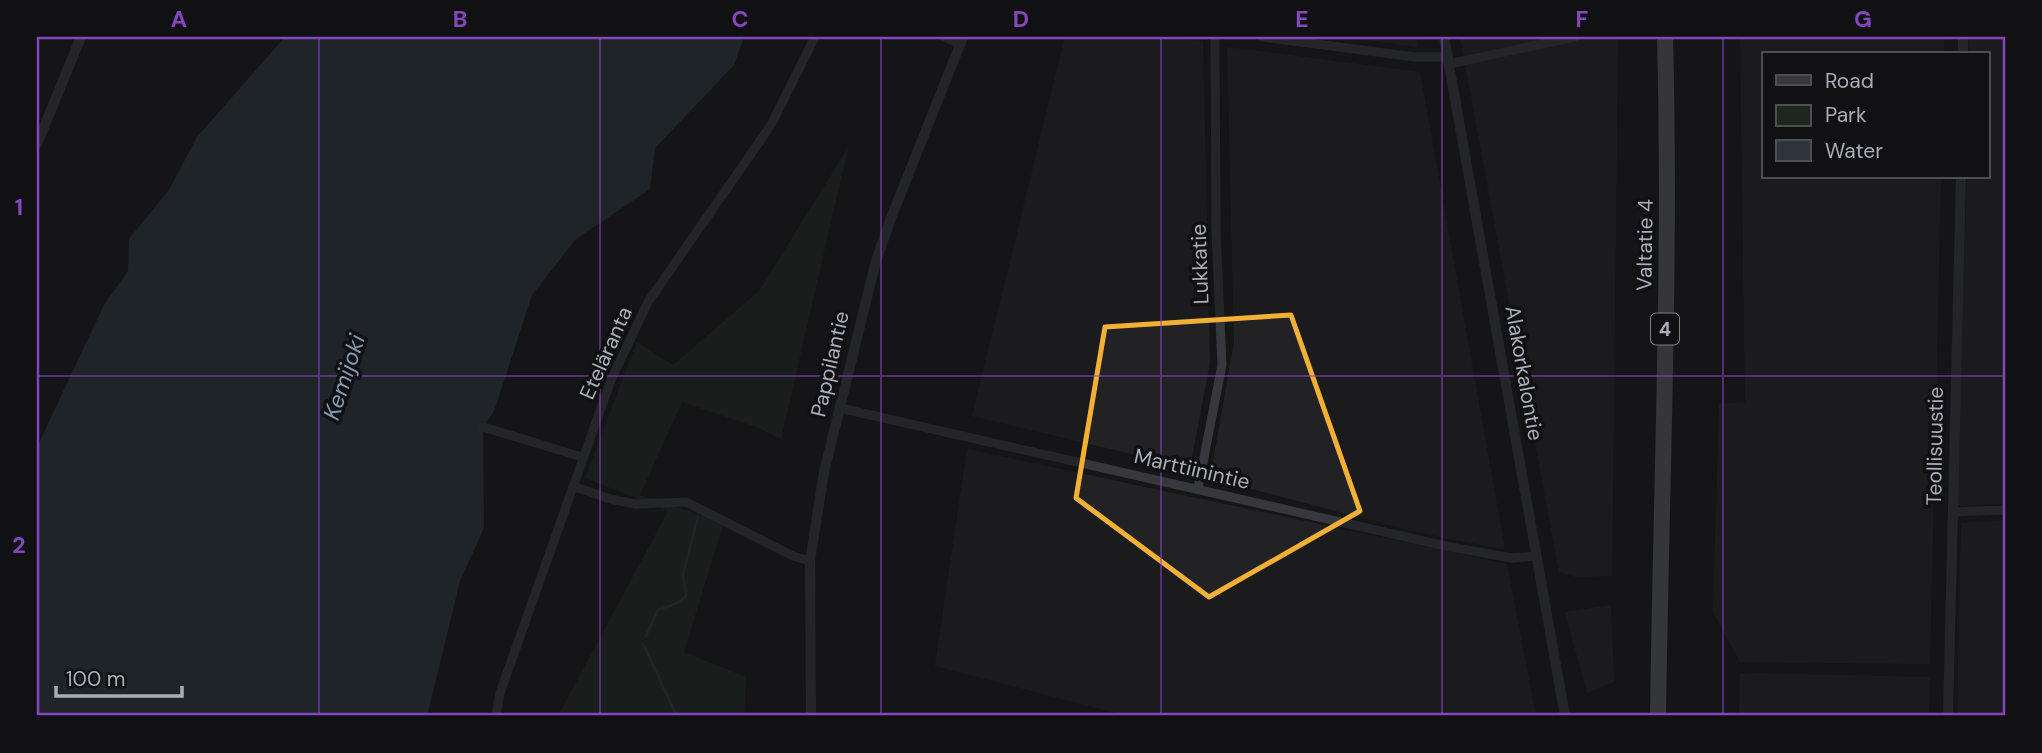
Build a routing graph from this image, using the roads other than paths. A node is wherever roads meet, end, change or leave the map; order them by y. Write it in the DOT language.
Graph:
graph roads {
  1 [pos="81,37"];
  2 [pos="815,37"];
  3 [pos="944,37"];
  4 [pos="1215,37"];
  5 [pos="1262,37"];
  6 [pos="1444,37"];
  7 [pos="1575,37"];
  8 [pos="1665,37"];
  9 [pos="962,40"];
  10 [pos="1449,60"];
  11 [pos="37,144"];
  12 [pos="1961,178"];
  13 [pos="840,408"];
  14 [pos="482,427"];
  15 [pos="583,457"];
  16 [pos="573,486"];
  17 [pos="1198,488"];
  18 [pos="2005,510"];
  19 [pos="1953,512"];
  20 [pos="1537,556"];
  21 [pos="810,561"];
  22 [pos="496,716"];
  23 [pos="811,716"];
  24 [pos="1565,716"];
  25 [pos="1660,716"];
  26 [pos="1948,716"];
  1 -- 11 [label="street"];
  2 -- 15 [label="street, Eteläranta"];
  3 -- 9 [label="street"];
  4 -- 17 [label="street, Lukkatie"];
  5 -- 10 [label="street"];
  6 -- 10 [label="street, Alakorkalontie"];
  7 -- 10 [label="street"];
  8 -- 25 [label="highway, Valtatie 4 / 4"];
  9 -- 13 [label="street, Pappilantie"];
  10 -- 20 [label="street, Alakorkalontie"];
  12 -- 19 [label="street, Teollisuustie"];
  13 -- 17 [label="street, Marttiinintie"];
  13 -- 21 [label="street, Pappilantie"];
  14 -- 15 [label="street"];
  15 -- 16 [label="street, Eteläranta"];
  16 -- 21 [label="street"];
  16 -- 22 [label="street, Eteläranta"];
  17 -- 20 [label="street, Marttiinintie"];
  18 -- 19 [label="street"];
  19 -- 26 [label="street, Teollisuustie"];
  20 -- 24 [label="street, Alakorkalontie"];
  21 -- 23 [label="street, Pappilantie"];
}
